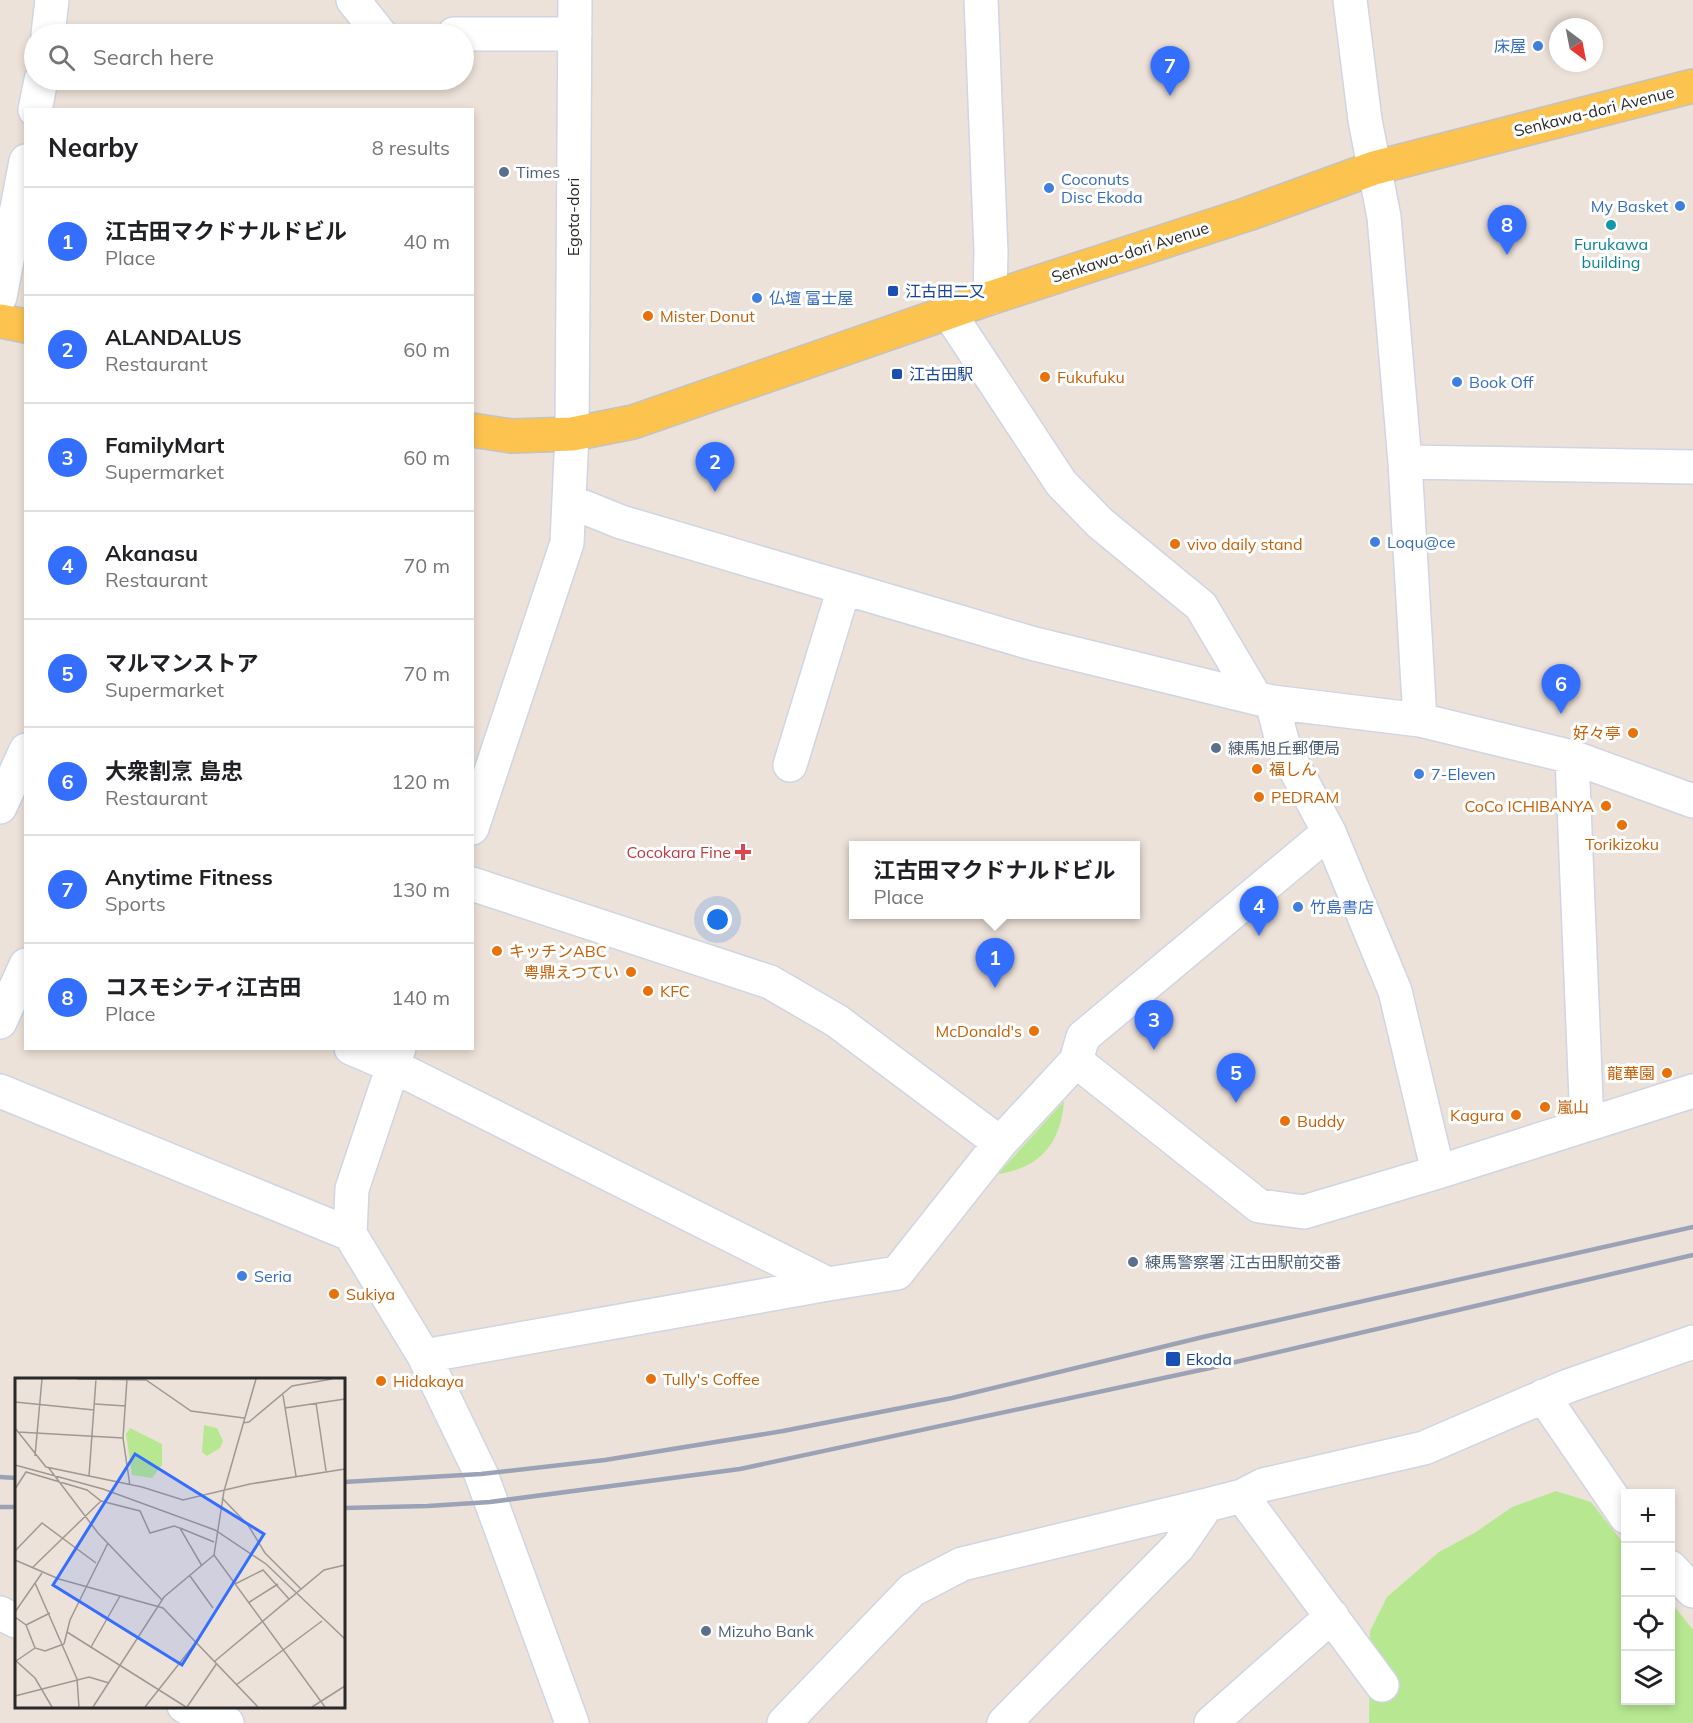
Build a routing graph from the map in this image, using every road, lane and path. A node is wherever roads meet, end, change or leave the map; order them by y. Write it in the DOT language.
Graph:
graph roads {
  1 [pos="52,0"];
  2 [pos="352,0"];
  3 [pos="575,0"];
  4 [pos="981,0"];
  5 [pos="1350,0"];
  6 [pos="49,24"];
  7 [pos="372,24"];
  8 [pos="474,34"];
  9 [pos="575,34"];
  10 [pos="1693,86"];
  11 [pos="39,90"];
  12 [pos="35,108"];
  13 [pos="1374,168"];
  14 [pos="24,171"];
  15 [pos="0,297"];
  16 [pos="990,298"];
  17 [pos="949,313"];
  18 [pos="0,321"];
  19 [pos="24,326"];
  20 [pos="474,430"];
  21 [pos="572,434"];
  22 [pos="1405,462"];
  23 [pos="1693,467"];
  24 [pos="569,501"];
  25 [pos="844,588"];
  26 [pos="1264,700"];
  27 [pos="1420,720"];
  28 [pos="24,754"];
  29 [pos="1572,757"];
  30 [pos="790,765"];
  31 [pos="1693,801"];
  32 [pos="0,807"];
  33 [pos="474,822"];
  34 [pos="1329,832"];
  35 [pos="474,885"];
  36 [pos="24,969"];
  37 [pos="0,1022"];
  38 [pos="361,1050"];
  39 [pos="396,1057"];
  40 [pos="1076,1061"];
  41 [pos="0,1091"];
  42 [pos="1693,1091"];
  43 [pos="1587,1124"];
  44 [pos="1000,1143"];
  45 [pos="1438,1172"];
  46 [pos="350,1234"];
  47 [pos="828,1284"];
  48 [pos="1693,1342"];
  49 [pos="424,1356"];
  50 [pos="1543,1395"];
  51 [pos="1242,1496"];
  52 [pos="1207,1505"];
  53 [pos="1621,1510"];
  54 [pos="1675,1571"];
  55 [pos="1693,1591"];
  56 [pos="0,1613"];
  57 [pos="1332,1616"];
  58 [pos="15,1620"];
  59 [pos="1382,1684"];
  60 [pos="186,1708"];
  61 [pos="227,1723"];
  62 [pos="572,1723"];
  63 [pos="784,1723"];
  64 [pos="1004,1723"];
  65 [pos="1211,1723"];
  1 -- 6 [label="street"];
  2 -- 7 [label="street"];
  3 -- 9 [label="street, Egota-dori"];
  4 -- 16 [label="street"];
  5 -- 13 [label="street"];
  8 -- 9 [label="street"];
  9 -- 21 [label="street, Egota-dori"];
  10 -- 13 [label="main road, Senkawa-dori Avenue"];
  11 -- 12 [label="street"];
  13 -- 16 [label="main road, Senkawa-dori Avenue"];
  13 -- 22 [label="street"];
  14 -- 15 [label="street"];
  16 -- 17 [label="main road, Senkawa-dori Avenue"];
  17 -- 21 [label="main road, Senkawa-dori Avenue"];
  17 -- 26 [label="street"];
  18 -- 19 [label="main road"];
  20 -- 21 [label="main road, Senkawa-dori Avenue"];
  21 -- 24 [label="street, Egota-dori"];
  22 -- 23 [label="street"];
  22 -- 27 [label="street"];
  24 -- 25 [label="street"];
  24 -- 33 [label="street, Egota-dori"];
  25 -- 26 [label="street"];
  25 -- 30 [label="street"];
  26 -- 27 [label="street"];
  26 -- 34 [label="street"];
  27 -- 29 [label="street"];
  28 -- 32 [label="street"];
  29 -- 31 [label="street"];
  29 -- 43 [label="street"];
  34 -- 40 [label="street"];
  34 -- 45 [label="street"];
  35 -- 44 [label="street"];
  36 -- 37 [label="street"];
  38 -- 39 [label="street"];
  39 -- 46 [label="street"];
  39 -- 47 [label="street"];
  40 -- 44 [label="street"];
  40 -- 45 [label="street"];
  41 -- 46 [label="street"];
  42 -- 43 [label="street"];
  43 -- 45 [label="street"];
  44 -- 47 [label="street"];
  46 -- 49 [label="street"];
  47 -- 49 [label="street"];
  48 -- 50 [label="street"];
  49 -- 62 [label="street"];
  50 -- 51 [label="street"];
  50 -- 53 [label="street"];
  51 -- 52 [label="street"];
  51 -- 57 [label="street"];
  52 -- 63 [label="street"];
  52 -- 64 [label="street"];
  54 -- 55 [label="street"];
  56 -- 58 [label="street"];
  57 -- 59 [label="street"];
  57 -- 65 [label="street"];
  60 -- 61 [label="street"];
}
